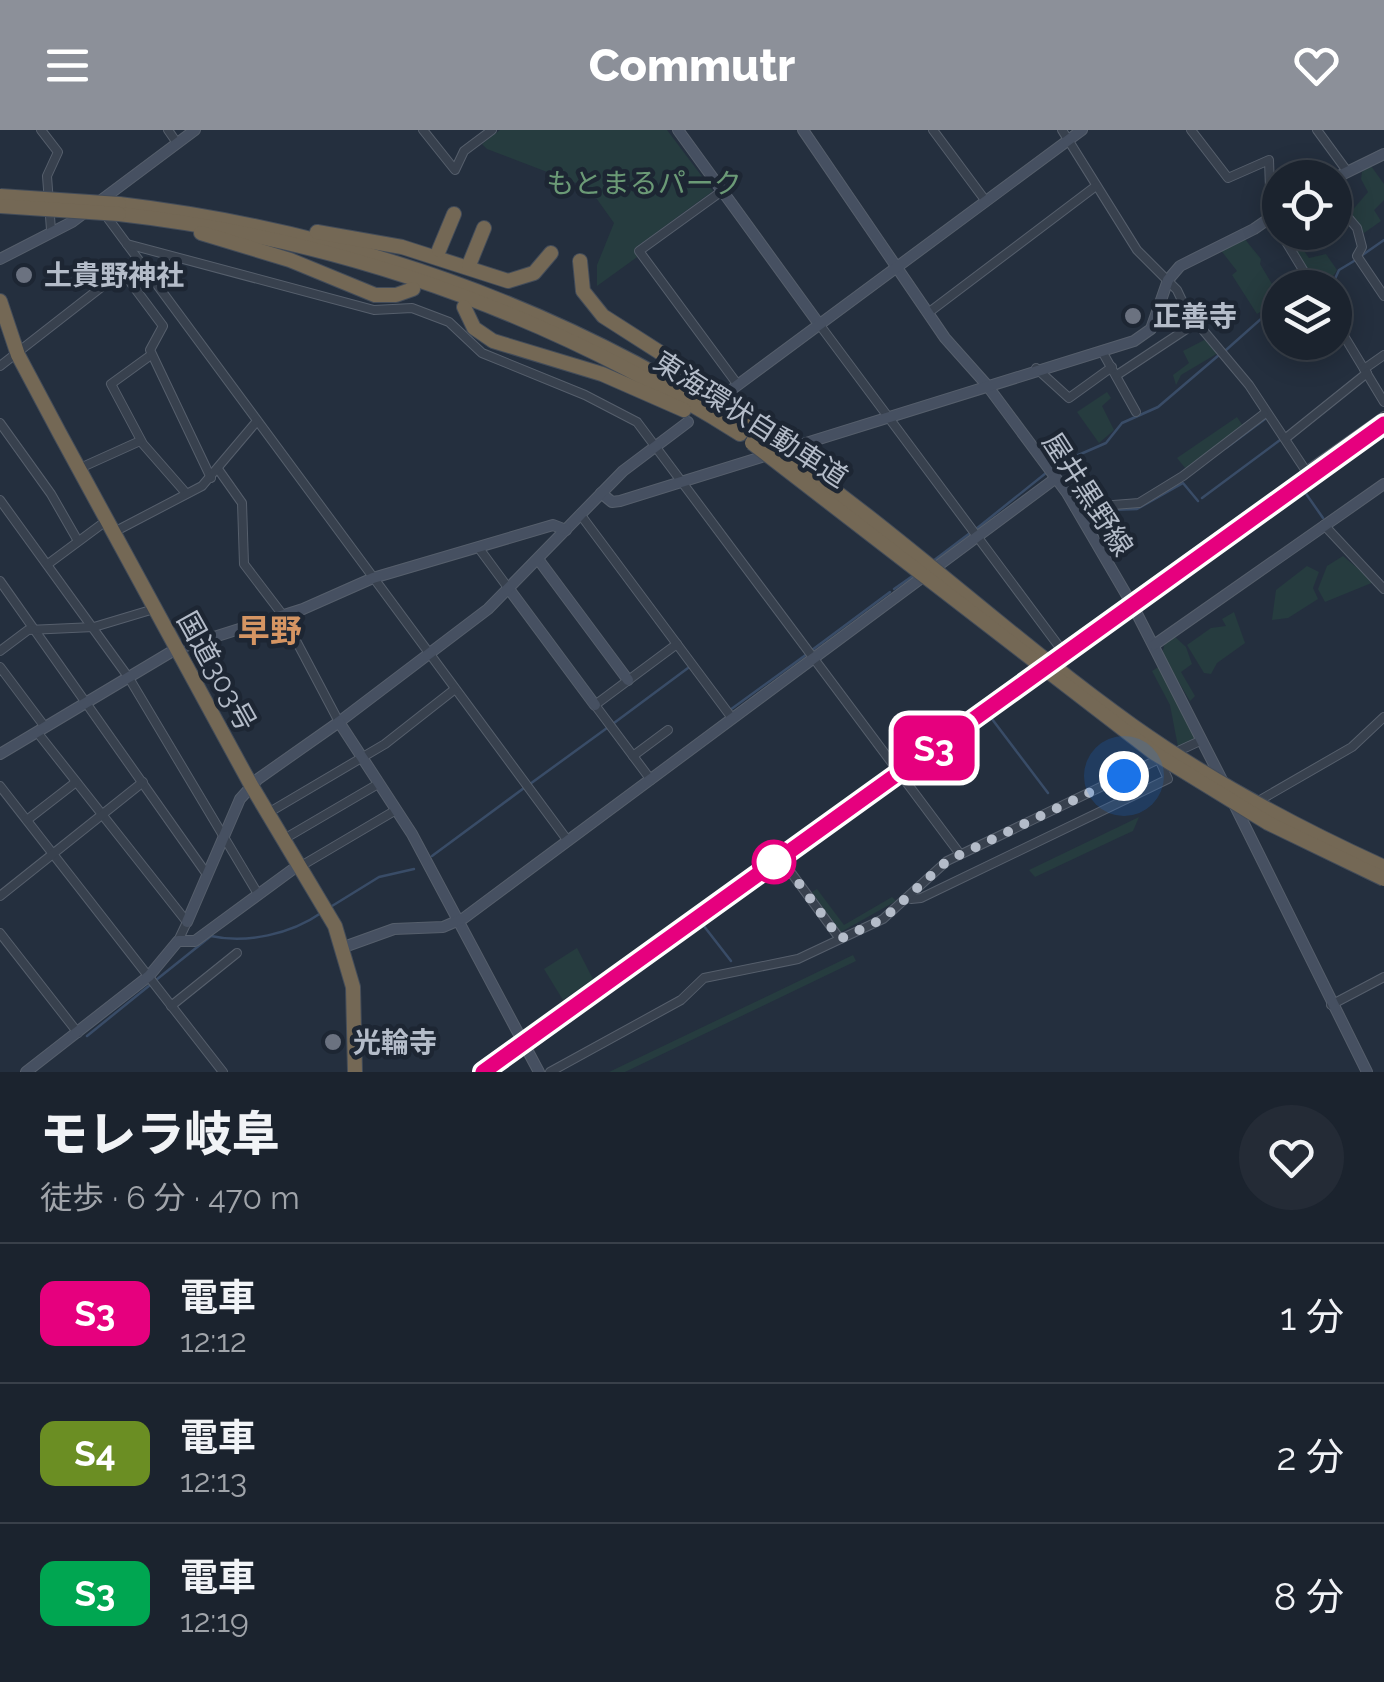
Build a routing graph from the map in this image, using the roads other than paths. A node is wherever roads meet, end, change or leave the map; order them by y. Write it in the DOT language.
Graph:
graph roads {
  1 [pos="42,130"];
  2 [pos="168,130"];
  3 [pos="195,130"];
  4 [pos="423,130"];
  5 [pos="492,130"];
  6 [pos="678,130"];
  7 [pos="803,130"];
  8 [pos="933,130"];
  9 [pos="1082,130"];
  10 [pos="1191,130"];
  11 [pos="1317,130"];
  12 [pos="1065,136"];
  13 [pos="178,143"];
  14 [pos="1382,152"];
  15 [pos="1339,160"];
  16 [pos="1262,163"];
  17 [pos="1352,168"];
  18 [pos="1096,186"];
  19 [pos="722,191"];
  20 [pos="0,196"];
  21 [pos="985,200"];
  22 [pos="97,203"];
  23 [pos="0,206"];
  24 [pos="119,209"];
  25 [pos="454,214"];
  26 [pos="140,216"];
  27 [pos="1262,221"];
  28 [pos="1352,223"];
  29 [pos="484,228"];
  30 [pos="282,229"];
  31 [pos="52,230"];
  32 [pos="127,244"];
  33 [pos="439,250"];
  34 [pos="551,253"];
  35 [pos="0,258"];
  36 [pos="580,261"];
  37 [pos="469,266"];
  38 [pos="899,266"];
  39 [pos="1168,280"];
  40 [pos="412,289"];
  41 [pos="1384,296"];
  42 [pos="0,302"];
  43 [pos="464,307"];
  44 [pos="928,312"];
  45 [pos="1196,322"];
  46 [pos="819,324"];
  47 [pos="1352,348"];
  48 [pos="1104,353"];
  49 [pos="151,354"];
  50 [pos="18,355"];
  51 [pos="1384,355"];
  52 [pos="0,366"];
  53 [pos="1036,368"];
  54 [pos="1115,371"];
  55 [pos="1366,371"];
  56 [pos="986,384"];
  57 [pos="735,388"];
  58 [pos="1384,402"];
  59 [pos="1136,412"];
  60 [pos="1264,414"];
  61 [pos="1384,416"];
  62 [pos="887,417"];
  63 [pos="257,420"];
  64 [pos="688,422"];
  65 [pos="0,423"];
  66 [pos="1286,438"];
  67 [pos="140,440"];
  68 [pos="764,440"];
  69 [pos="656,446"];
  70 [pos="78,469"];
  71 [pos="218,470"];
  72 [pos="211,478"];
  73 [pos="1056,478"];
  74 [pos="682,480"];
  75 [pos="1384,484"];
  76 [pos="185,492"];
  77 [pos="600,493"];
  78 [pos="0,500"];
  79 [pos="1075,508"];
  80 [pos="580,514"];
  81 [pos="1324,525"];
  82 [pos="110,527"];
  83 [pos="566,530"];
  84 [pos="978,536"];
  85 [pos="78,541"];
  86 [pos="478,546"];
  87 [pos="538,559"];
  88 [pos="48,564"];
  89 [pos="373,578"];
  90 [pos="0,581"];
  91 [pos="509,589"];
  92 [pos="1384,589"];
  93 [pos="154,609"];
  94 [pos="282,614"];
  95 [pos="94,626"];
  96 [pos="34,629"];
  97 [pos="677,644"];
  98 [pos="1058,645"];
  99 [pos="1154,646"];
  100 [pos="176,649"];
  101 [pos="0,651"];
  102 [pos="429,655"];
  103 [pos="814,659"];
  104 [pos="0,667"];
  105 [pos="129,678"];
  106 [pos="628,680"];
  107 [pos="455,689"];
  108 [pos="88,702"];
  109 [pos="596,705"];
  110 [pos="1384,717"];
  111 [pos="732,718"];
  112 [pos="338,722"];
  113 [pos="41,730"];
  114 [pos="668,730"];
  115 [pos="1202,740"];
  116 [pos="0,754"];
  117 [pos="633,756"];
  118 [pos="362,758"];
  119 [pos="1159,760"];
  120 [pos="651,780"];
  121 [pos="76,782"];
  122 [pos="142,782"];
  123 [pos="378,784"];
  124 [pos="251,785"];
  125 [pos="0,786"];
  126 [pos="396,810"];
  127 [pos="1238,812"];
  128 [pos="268,813"];
  129 [pos="102,815"];
  130 [pos="1037,819"];
  131 [pos="27,820"];
  132 [pos="222,833"];
  133 [pos="1046,838"];
  134 [pos="284,839"];
  135 [pos="568,841"];
  136 [pos="53,854"];
  137 [pos="960,854"];
  138 [pos="784,863"];
  139 [pos="300,865"];
  140 [pos="1384,867"];
  141 [pos="206,873"];
  142 [pos="1384,878"];
  143 [pos="258,894"];
  144 [pos="0,896"];
  145 [pos="910,899"];
  146 [pos="187,922"];
  147 [pos="456,922"];
  148 [pos="0,933"];
  149 [pos="840,939"];
  150 [pos="178,941"];
  151 [pos="344,947"];
  152 [pos="237,953"];
  153 [pos="1384,977"];
  154 [pos="152,980"];
  155 [pos="1331,1005"];
  156 [pos="171,1006"];
  157 [pos="78,1032"];
  158 [pos="26,1072"];
  159 [pos="223,1072"];
  160 [pos="354,1072"];
  161 [pos="539,1072"];
  162 [pos="550,1072"];
  163 [pos="1367,1072"];
  1 -- 31 [label="street"];
  2 -- 13 [label="street"];
  3 -- 13 [label="street"];
  4 -- 5 [label="street"];
  6 -- 19 [label="street"];
  7 -- 38 [label="street, 屋井黒野線"];
  8 -- 21 [label="street"];
  9 -- 12 [label="street"];
  10 -- 16 [label="street"];
  11 -- 15 [label="street"];
  12 -- 18 [label="street"];
  12 -- 21 [label="street"];
  13 -- 22 [label="street"];
  14 -- 17 [label="street"];
  18 -- 39 [label="street"];
  18 -- 44 [label="street"];
  19 -- 46 [label="street"];
  19 -- 57 [label="street"];
  20 -- 24 [label="highway, 東海環状自動車道, bridge"];
  21 -- 38 [label="street"];
  22 -- 31 [label="street"];
  22 -- 32 [label="street"];
  23 -- 24 [label="highway, 東海環状自動車道, bridge"];
  24 -- 26 [label="highway, 東海環状自動車道"];
  24 -- 30 [label="highway, 東海環状自動車道"];
  25 -- 33 [label="highway"];
  26 -- 40 [label="highway"];
  26 -- 68 [label="highway, 東海環状自動車道"];
  27 -- 39 [label="street"];
  28 -- 41 [label="street"];
  29 -- 37 [label="highway"];
  30 -- 34 [label="highway"];
  30 -- 68 [label="highway, 東海環状自動車道"];
  31 -- 35 [label="street"];
  32 -- 63 [label="street"];
  32 -- 69 [label="street"];
  36 -- 68 [label="highway"];
  38 -- 44 [label="street, 屋井黒野線"];
  38 -- 46 [label="street"];
  39 -- 45 [label="street"];
  39 -- 48 [label="street"];
  42 -- 50 [label="highway, 国道303号"];
  43 -- 68 [label="highway"];
  44 -- 56 [label="street, 屋井黒野線"];
  45 -- 54 [label="street"];
  45 -- 60 [label="street"];
  46 -- 57 [label="street"];
  46 -- 62 [label="street"];
  47 -- 55 [label="street"];
  48 -- 53 [label="street"];
  48 -- 54 [label="street"];
  49 -- 50 [label="street"];
  49 -- 67 [label="street"];
  49 -- 72 [label="street"];
  50 -- 52 [label="street"];
  50 -- 70 [label="highway, 国道303号"];
  51 -- 55 [label="street"];
  53 -- 54 [label="street"];
  53 -- 56 [label="street"];
  54 -- 59 [label="street"];
  55 -- 58 [label="street"];
  55 -- 66 [label="street"];
  56 -- 62 [label="street"];
  56 -- 73 [label="street, 屋井黒野線"];
  60 -- 66 [label="street"];
  60 -- 79 [label="street"];
  61 -- 66 [label="street"];
  62 -- 74 [label="street"];
  62 -- 84 [label="street"];
  63 -- 71 [label="street"];
  63 -- 89 [label="street"];
  64 -- 69 [label="street"];
  65 -- 85 [label="street"];
  67 -- 70 [label="street"];
  67 -- 76 [label="street"];
  68 -- 140 [label="highway, 東海環状自動車道, bridge"];
  68 -- 142 [label="highway, 東海環状自動車道, bridge"];
  69 -- 74 [label="street"];
  69 -- 77 [label="street"];
  70 -- 82 [label="highway, 国道303号"];
  71 -- 72 [label="street"];
  71 -- 94 [label="street"];
  72 -- 76 [label="street"];
  73 -- 79 [label="street, 屋井黒野線"];
  73 -- 84 [label="street"];
  74 -- 77 [label="street"];
  74 -- 103 [label="street"];
  75 -- 81 [label="street"];
  76 -- 82 [label="street"];
  77 -- 80 [label="street"];
  78 -- 88 [label="street"];
  79 -- 99 [label="street, 屋井黒野線"];
  80 -- 83 [label="street"];
  80 -- 97 [label="street"];
  81 -- 92 [label="street"];
  81 -- 99 [label="street"];
  82 -- 85 [label="street"];
  82 -- 93 [label="highway, 国道303号"];
  83 -- 86 [label="street"];
  83 -- 87 [label="street"];
  84 -- 98 [label="street"];
  84 -- 103 [label="street"];
  85 -- 88 [label="street"];
  86 -- 89 [label="street"];
  86 -- 91 [label="street"];
  87 -- 91 [label="street"];
  87 -- 106 [label="street"];
  88 -- 95 [label="street"];
  89 -- 94 [label="street"];
  89 -- 102 [label="street"];
  90 -- 96 [label="street"];
  91 -- 102 [label="street"];
  91 -- 109 [label="street"];
  93 -- 95 [label="street"];
  93 -- 100 [label="highway, 国道303号"];
  94 -- 100 [label="street"];
  94 -- 112 [label="street"];
  95 -- 96 [label="street"];
  95 -- 105 [label="street"];
  96 -- 101 [label="street"];
  96 -- 108 [label="street"];
  97 -- 106 [label="street"];
  97 -- 111 [label="street"];
  99 -- 115 [label="street, 屋井黒野線"];
  100 -- 105 [label="street"];
  100 -- 124 [label="highway, 国道303号"];
  102 -- 107 [label="street"];
  102 -- 112 [label="street"];
  103 -- 111 [label="street"];
  103 -- 137 [label="street"];
  104 -- 113 [label="street"];
  105 -- 108 [label="street"];
  105 -- 132 [label="street"];
  106 -- 109 [label="street"];
  107 -- 118 [label="street"];
  107 -- 135 [label="street"];
  108 -- 113 [label="street"];
  108 -- 122 [label="street"];
  109 -- 117 [label="street"];
  110 -- 127 [label="street"];
  111 -- 120 [label="street"];
  112 -- 118 [label="street"];
  112 -- 124 [label="street"];
  113 -- 116 [label="street"];
  113 -- 121 [label="street"];
  114 -- 117 [label="street"];
  115 -- 119 [label="street"];
  115 -- 127 [label="street, 屋井黒野線"];
  117 -- 120 [label="street"];
  118 -- 123 [label="street"];
  118 -- 128 [label="street"];
  119 -- 130 [label="street"];
  119 -- 133 [label="street"];
  120 -- 135 [label="street"];
  121 -- 129 [label="street"];
  121 -- 131 [label="street"];
  122 -- 129 [label="street"];
  122 -- 141 [label="street"];
  123 -- 126 [label="street"];
  123 -- 134 [label="street"];
  124 -- 128 [label="highway, 国道303号"];
  124 -- 132 [label="street"];
  125 -- 131 [label="street"];
  126 -- 139 [label="street"];
  126 -- 147 [label="street"];
  127 -- 155 [label="street, 屋井黒野線"];
  128 -- 134 [label="highway, 国道303号"];
  129 -- 136 [label="street"];
  129 -- 146 [label="street"];
  130 -- 133 [label="street"];
  130 -- 137 [label="street"];
  131 -- 136 [label="street"];
  132 -- 141 [label="street"];
  132 -- 143 [label="street"];
  133 -- 145 [label="street"];
  134 -- 139 [label="highway, 国道303号"];
  135 -- 147 [label="street"];
  136 -- 144 [label="street"];
  136 -- 154 [label="street"];
  137 -- 145 [label="street"];
  138 -- 149 [label="street"];
  139 -- 143 [label="street"];
  139 -- 151 [label="highway, 国道303号"];
  141 -- 146 [label="street"];
  143 -- 150 [label="street"];
  145 -- 149 [label="street"];
  146 -- 150 [label="street"];
  147 -- 151 [label="street"];
  147 -- 161 [label="street"];
  148 -- 157 [label="street"];
  149 -- 162 [label="street"];
  150 -- 154 [label="street"];
  151 -- 160 [label="highway, 国道303号"];
  152 -- 156 [label="street"];
  153 -- 155 [label="street"];
  154 -- 156 [label="street"];
  154 -- 157 [label="street"];
  155 -- 163 [label="street, 屋井黒野線"];
  156 -- 159 [label="street"];
  157 -- 158 [label="street"];
}
